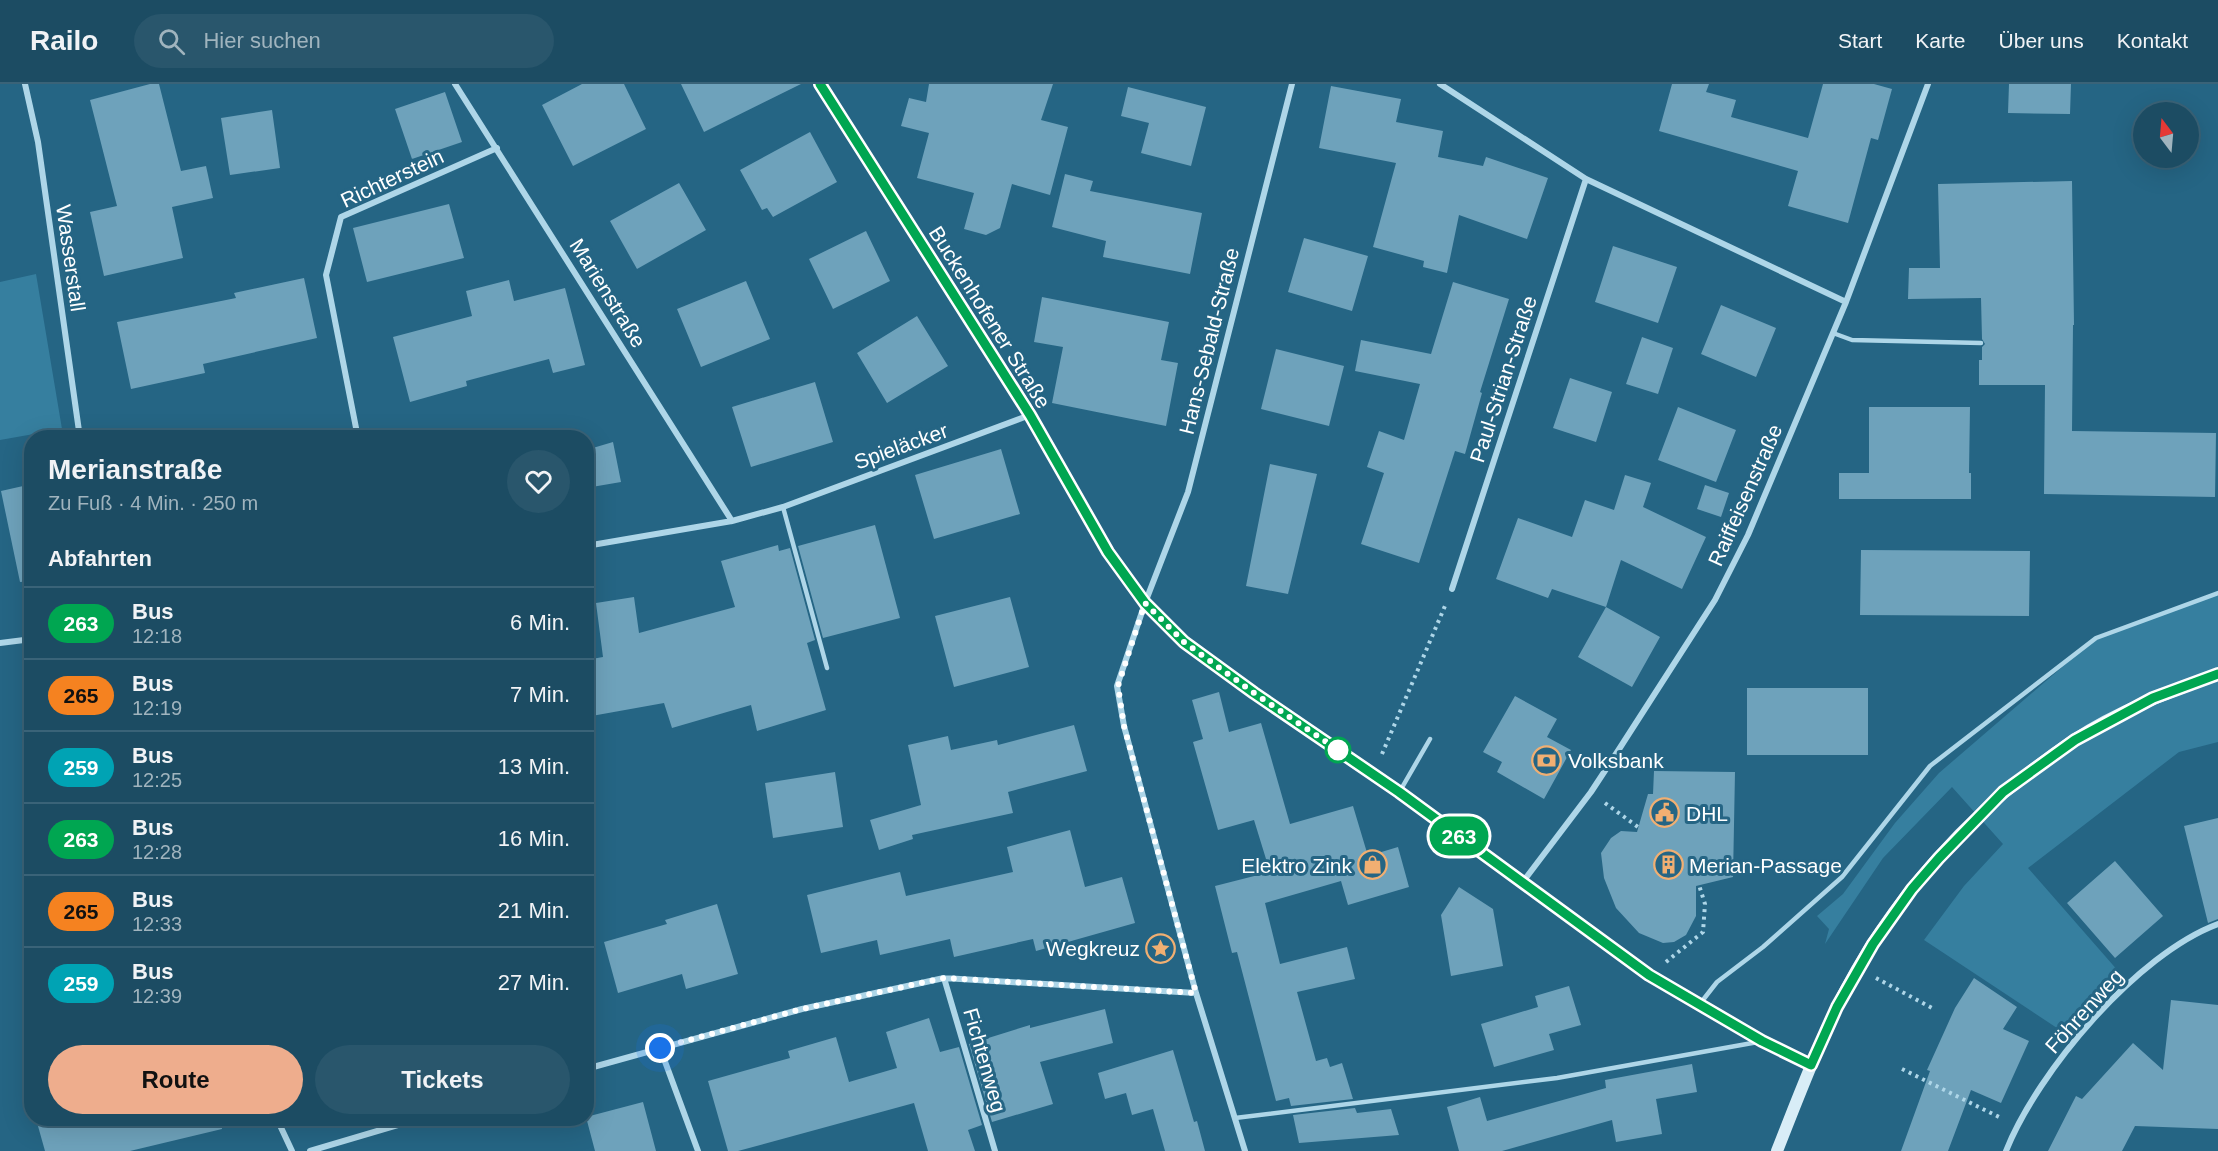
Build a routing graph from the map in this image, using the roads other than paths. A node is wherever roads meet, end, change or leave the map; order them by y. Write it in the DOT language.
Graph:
graph roads {
  1 [pos="25,84"];
  2 [pos="455,84"];
  3 [pos="819,84"];
  4 [pos="1292,84"];
  5 [pos="1440,84"];
  6 [pos="1928,84"];
  7 [pos="497,148"];
  8 [pos="1586,179"];
  9 [pos="1845,302"];
  10 [pos="1833,333"];
  11 [pos="1982,343"];
  12 [pos="1030,415"];
  13 [pos="79,430"];
  14 [pos="356,430"];
  15 [pos="783,507"];
  16 [pos="732,521"];
  17 [pos="594,545"];
  18 [pos="1452,589"];
  19 [pos="2218,593"];
  20 [pos="1145,603"];
  21 [pos="24,640"];
  22 [pos="0,643"];
  23 [pos="826,668"];
  24 [pos="2218,674"];
  25 [pos="1430,739"];
  26 [pos="1399,792"];
  27 [pos="1522,883"];
  28 [pos="2218,924"];
  29 [pos="944,978"];
  30 [pos="1196,993"];
  31 [pos="1699,1005"];
  32 [pos="1762,1041"];
  33 [pos="660,1048"];
  34 [pos="1811,1065"];
  35 [pos="594,1067"];
  36 [pos="1235,1118"];
  37 [pos="280,1126"];
  38 [pos="394,1126"];
  39 [pos="292,1151"];
  40 [pos="310,1151"];
  41 [pos="698,1151"];
  42 [pos="995,1151"];
  43 [pos="1245,1151"];
  44 [pos="1777,1151"];
  45 [pos="2006,1151"];
  1 -- 13 [label="street, Wasserstall"];
  2 -- 7 [label="street, Marienstraße"];
  3 -- 12 [label="street, Buckenhofener Straße"];
  4 -- 20 [label="street, Hans-Sebald-Straße"];
  5 -- 8 [label="street"];
  6 -- 9 [label="street, Raiffeisenstraße"];
  7 -- 14 [label="street, Richterstein"];
  7 -- 16 [label="street, Marienstraße"];
  8 -- 9 [label="street"];
  8 -- 18 [label="street, Paul-Strian-Straße"];
  9 -- 10 [label="street, Raiffeisenstraße"];
  10 -- 11 [label="lane"];
  10 -- 27 [label="street, Raiffeisenstraße"];
  12 -- 15 [label="street, Spieläcker"];
  12 -- 20 [label="street, Buckenhofener Straße"];
  15 -- 16 [label="street, Spieläcker"];
  15 -- 23 [label="lane"];
  16 -- 17 [label="street, Spieläcker"];
  19 -- 31 [label="lane"];
  20 -- 26 [label="street, Buckenhofener Straße"];
  20 -- 30 [label="street, Hans-Sebald-Straße"];
  21 -- 22 [label="street"];
  24 -- 34 [label="main road"];
  25 -- 26 [label="lane"];
  26 -- 27 [label="street, Buckenhofener Straße"];
  27 -- 31 [label="street, Buckenhofener Straße"];
  28 -- 45 [label="street, Föhrenweg"];
  29 -- 30 [label="street"];
  29 -- 33 [label="street"];
  29 -- 42 [label="street, Fichtenweg"];
  30 -- 36 [label="street, Hans-Sebald-Straße"];
  31 -- 32 [label="street, Buckenhofener Straße"];
  32 -- 34 [label="street, Buckenhofener Straße"];
  32 -- 36 [label="lane"];
  33 -- 35 [label="street"];
  33 -- 41 [label="street"];
  34 -- 44 [label="main road"];
  36 -- 43 [label="street, Hans-Sebald-Straße"];
  37 -- 39 [label="street"];
  38 -- 40 [label="street"];
}
